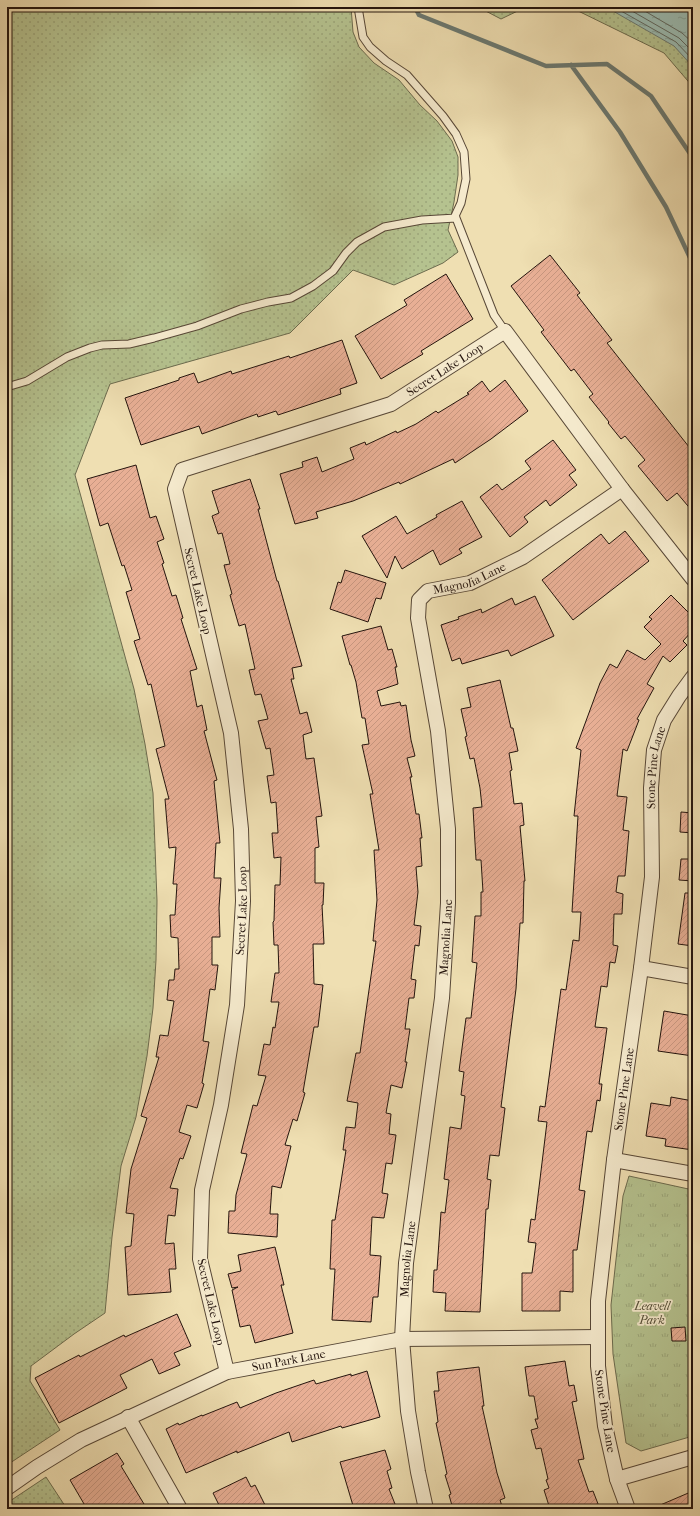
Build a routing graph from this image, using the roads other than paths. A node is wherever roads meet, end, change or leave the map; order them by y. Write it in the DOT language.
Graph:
graph roads {
  1 [pos="358,7"];
  2 [pos="456,218"];
  3 [pos="505,331"];
  4 [pos="7,386"];
  5 [pos="622,489"];
  6 [pos="693,579"];
  7 [pos="693,677"];
  8 [pos="641,968"];
  9 [pos="693,977"];
  10 [pos="614,1160"];
  11 [pos="693,1174"];
  12 [pos="598,1337"];
  13 [pos="402,1339"];
  14 [pos="227,1372"];
  15 [pos="128,1417"];
  16 [pos="693,1457"];
  17 [pos="618,1479"];
  18 [pos="7,1488"];
  19 [pos="180,1509"];
  20 [pos="426,1509"];
  21 [pos="628,1509"];
  1 -- 2 [label="lane"];
  2 -- 3 [label="lane"];
  2 -- 4 [label="lane"];
  3 -- 5 [label="street"];
  3 -- 14 [label="street, Secret Lake Loop"];
  5 -- 6 [label="street"];
  5 -- 13 [label="street, Magnolia Lane"];
  7 -- 8 [label="street, Stone Pine Lane"];
  8 -- 9 [label="street"];
  8 -- 10 [label="street, Stone Pine Lane"];
  10 -- 11 [label="street"];
  10 -- 12 [label="street, Stone Pine Lane"];
  12 -- 13 [label="street, Sun Park Lane"];
  12 -- 17 [label="street, Stone Pine Lane"];
  13 -- 14 [label="street, Sun Park Lane"];
  13 -- 20 [label="street, Magnolia Lane"];
  14 -- 15 [label="street, Sun Park Lane"];
  15 -- 18 [label="street, Sun Park Lane"];
  15 -- 19 [label="street"];
  16 -- 17 [label="street"];
  17 -- 21 [label="street, Stone Pine Lane"];
}
